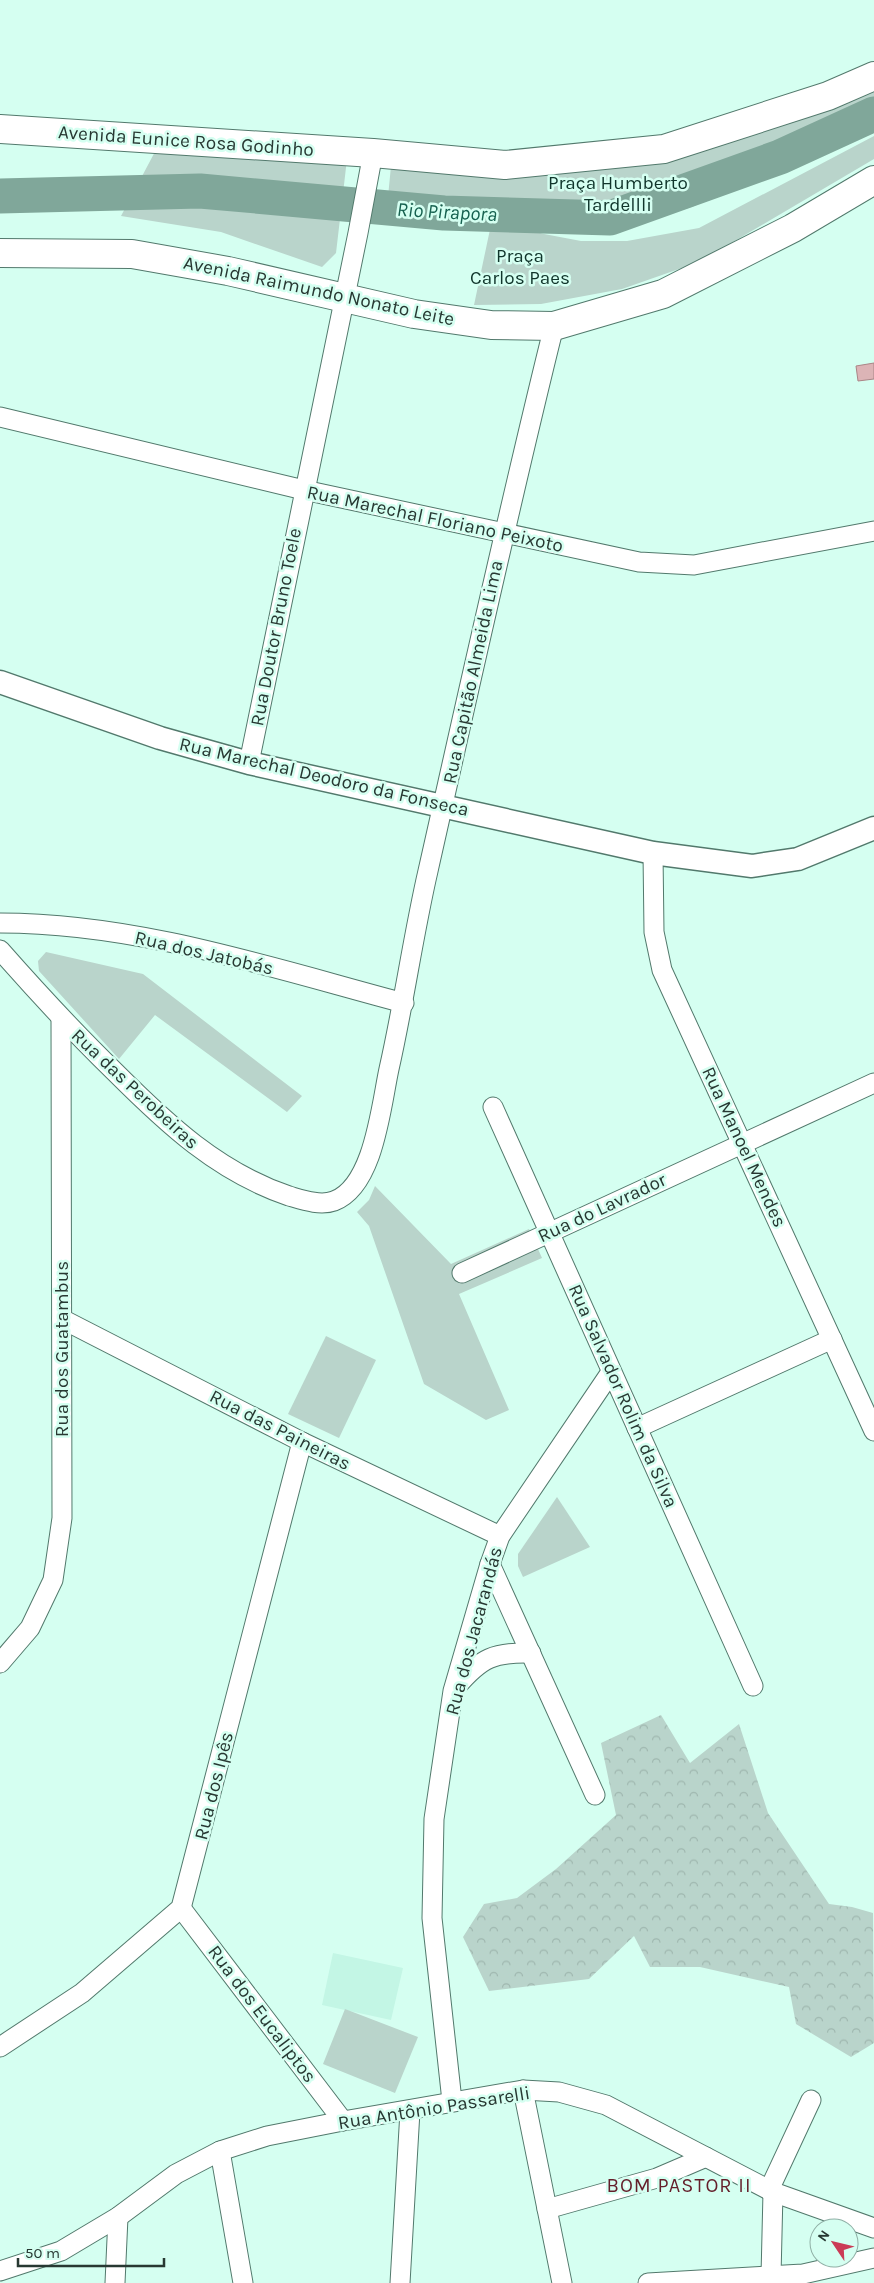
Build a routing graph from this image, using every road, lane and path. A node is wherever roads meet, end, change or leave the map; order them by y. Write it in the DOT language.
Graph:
graph roads {
  1 [pos="874,76"];
  2 [pos="0,129"];
  3 [pos="371,161"];
  4 [pos="874,180"];
  5 [pos="0,253"];
  6 [pos="345,299"];
  7 [pos="554,326"];
  8 [pos="0,417"];
  9 [pos="304,490"];
  10 [pos="874,531"];
  11 [pos="502,534"];
  12 [pos="0,682"];
  13 [pos="249,763"];
  14 [pos="444,807"];
  15 [pos="874,828"];
  16 [pos="653,853"];
  17 [pos="0,923"];
  18 [pos="0,950"];
  19 [pos="404,1003"];
  20 [pos="61,1019"];
  21 [pos="874,1083"];
  22 [pos="493,1107"];
  23 [pos="742,1143"];
  24 [pos="350,1192"];
  25 [pos="548,1232"];
  26 [pos="462,1273"];
  27 [pos="62,1319"];
  28 [pos="832,1340"];
  29 [pos="611,1372"];
  30 [pos="637,1428"];
  31 [pos="874,1431"];
  32 [pos="302,1442"];
  33 [pos="500,1536"];
  34 [pos="490,1564"];
  35 [pos="531,1653"];
  36 [pos="0,1663"];
  37 [pos="753,1686"];
  38 [pos="453,1691"];
  39 [pos="595,1795"];
  40 [pos="182,1908"];
  41 [pos="0,2047"];
  42 [pos="523,2090"];
  43 [pos="810,2100"];
  44 [pos="452,2101"];
  45 [pos="410,2111"];
  46 [pos="343,2121"];
  47 [pos="220,2151"];
  48 [pos="706,2157"];
  49 [pos="771,2191"];
  50 [pos="547,2209"];
  51 [pos="118,2217"];
  52 [pos="874,2228"];
  53 [pos="874,2258"];
  54 [pos="0,2271"];
  55 [pos="771,2276"];
  56 [pos="804,2279"];
  57 [pos="115,2283"];
  58 [pos="243,2283"];
  59 [pos="400,2283"];
  60 [pos="562,2283"];
  61 [pos="649,2283"];
  1 -- 3 [label="main road, Avenida Eunice Rosa Godinho"];
  2 -- 3 [label="main road, Avenida Eunice Rosa Godinho"];
  3 -- 6 [label="street, Rua Doutor Bruno Toele"];
  4 -- 7 [label="main road, Avenida Raimundo Nonato Leite"];
  5 -- 6 [label="main road, Avenida Raimundo Nonato Leite"];
  6 -- 7 [label="main road, Avenida Raimundo Nonato Leite"];
  6 -- 9 [label="street, Rua Doutor Bruno Toele"];
  7 -- 11 [label="street, Rua Capitão Almeida Lima"];
  8 -- 9 [label="street, Rua Marechal Floriano Peixoto"];
  9 -- 11 [label="street, Rua Marechal Floriano Peixoto"];
  9 -- 13 [label="street, Rua Doutor Bruno Toele"];
  10 -- 11 [label="street, Rua Marechal Floriano Peixoto"];
  11 -- 14 [label="street, Rua Capitão Almeida Lima"];
  12 -- 13 [label="street, Rua Marechal Deodoro da Fonseca"];
  13 -- 14 [label="street, Rua Marechal Deodoro da Fonseca"];
  14 -- 16 [label="street, Rua Marechal Deodoro da Fonseca"];
  14 -- 19 [label="street, Rua Capitão Almeida Lima"];
  15 -- 16 [label="street, Rua Marechal Deodoro da Fonseca"];
  16 -- 23 [label="street, Rua Manoel Mendes"];
  17 -- 19 [label="street, Rua dos Jatobás"];
  18 -- 20 [label="street, Rua das Perobeiras"];
  19 -- 24 [label="street, Rua Capitão Almeida Lima"];
  20 -- 24 [label="street, Rua das Perobeiras"];
  20 -- 27 [label="street, Rua dos Guatambus"];
  21 -- 23 [label="street, Rua do Lavrador"];
  22 -- 25 [label="street, Rua Salvador Rolim da Silva"];
  23 -- 25 [label="street, Rua do Lavrador"];
  23 -- 28 [label="street, Rua Manoel Mendes"];
  25 -- 26 [label="street, Rua do Lavrador"];
  25 -- 29 [label="street, Rua Salvador Rolim da Silva"];
  27 -- 32 [label="street, Rua das Paineiras"];
  27 -- 36 [label="street, Rua dos Guatambus"];
  28 -- 30 [label="street"];
  28 -- 31 [label="street, Rua Manoel Mendes"];
  29 -- 30 [label="street, Rua Salvador Rolim da Silva"];
  29 -- 33 [label="street, Rua dos Jacarandás"];
  30 -- 37 [label="street, Rua Salvador Rolim da Silva"];
  32 -- 33 [label="street, Rua das Paineiras"];
  32 -- 40 [label="street, Rua dos Ipês"];
  33 -- 34 [label="street, Rua dos Jacarandás"];
  34 -- 35 [label="street"];
  34 -- 38 [label="street, Rua dos Jacarandás"];
  35 -- 38 [label="street"];
  35 -- 39 [label="street"];
  38 -- 44 [label="street, Rua dos Jacarandás"];
  40 -- 41 [label="street"];
  40 -- 46 [label="street, Rua dos Eucaliptos"];
  42 -- 44 [label="street, Rua Antônio Passarelli"];
  42 -- 48 [label="street, Rua Antônio Passarelli"];
  42 -- 50 [label="street"];
  43 -- 49 [label="street"];
  44 -- 45 [label="street, Rua Antônio Passarelli"];
  45 -- 46 [label="street, Rua Antônio Passarelli"];
  45 -- 59 [label="street"];
  46 -- 47 [label="street, Rua Antônio Passarelli"];
  47 -- 51 [label="street, Rua Antônio Passarelli"];
  47 -- 58 [label="street"];
  48 -- 49 [label="street, Rua Antônio Passarelli"];
  48 -- 50 [label="street"];
  49 -- 52 [label="street, Rua Antônio Passarelli"];
  49 -- 55 [label="street"];
  50 -- 60 [label="street"];
  51 -- 54 [label="street, Rua Antônio Passarelli"];
  51 -- 57 [label="street"];
  53 -- 56 [label="street"];
  55 -- 56 [label="street"];
  55 -- 61 [label="street"];
}
